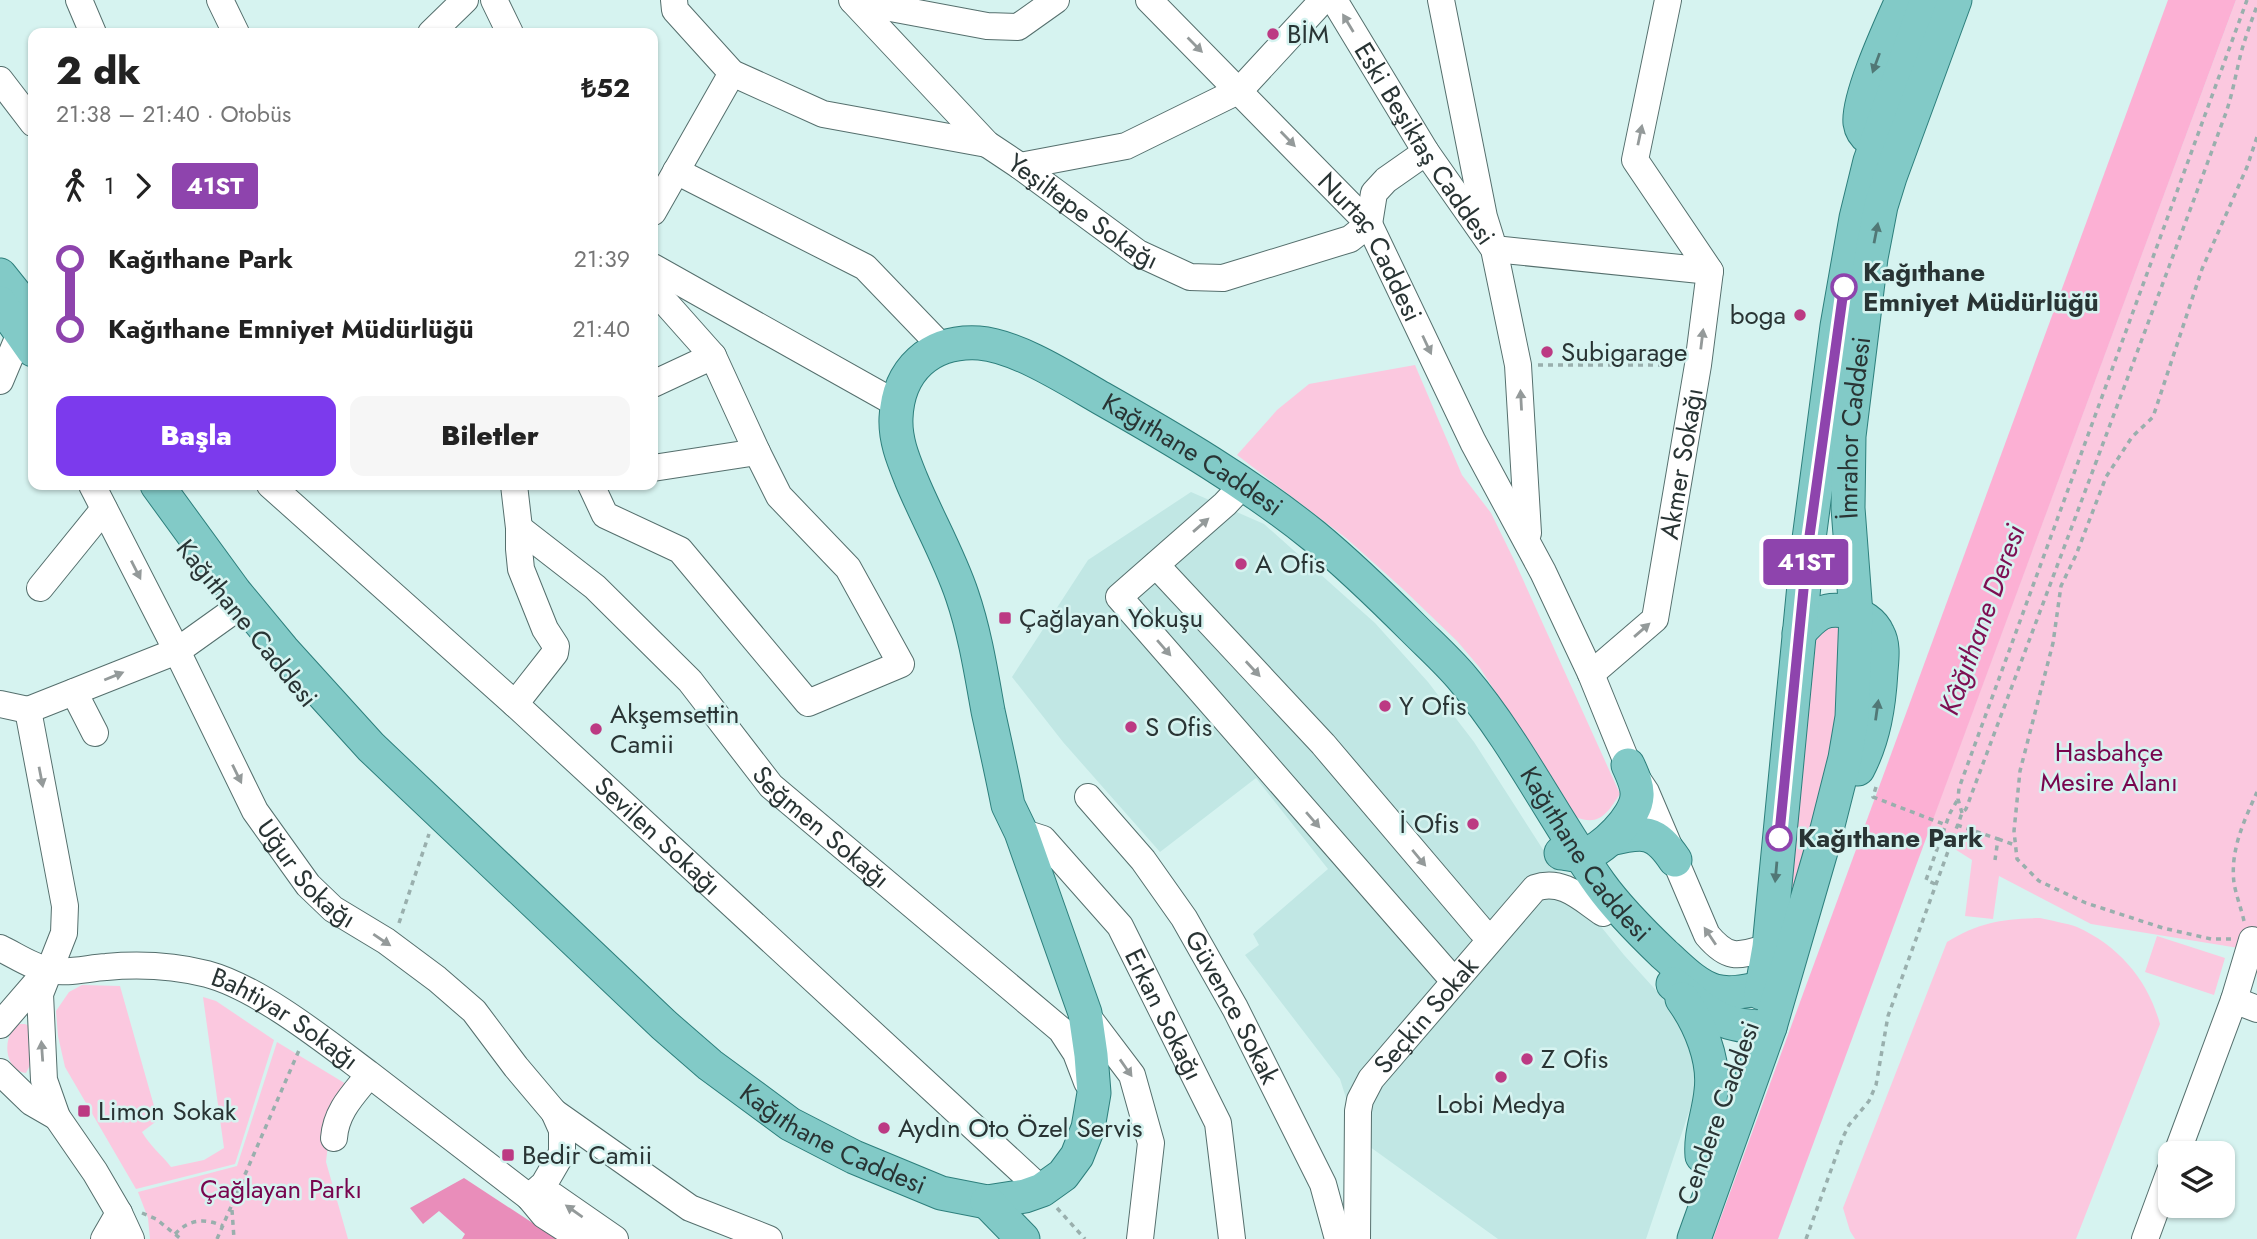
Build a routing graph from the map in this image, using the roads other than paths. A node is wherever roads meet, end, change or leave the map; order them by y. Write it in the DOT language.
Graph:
graph roads {
  1 [pos="79,0"];
  2 [pos="220,0"];
  3 [pos="465,0"];
  4 [pos="494,0"];
  5 [pos="674,0"];
  6 [pos="1056,0"];
  7 [pos="1149,0"];
  8 [pos="1323,0"];
  9 [pos="1334,0"];
  10 [pos="1441,0"];
  11 [pos="1668,0"];
  12 [pos="1902,0"];
  13 [pos="1927,0"];
  14 [pos="1955,0"];
  15 [pos="852,1"];
  16 [pos="91,28"];
  17 [pos="234,28"];
  18 [pos="436,28"];
  19 [pos="508,28"];
  20 [pos="732,73"];
  21 [pos="0,80"];
  22 [pos="1240,90"];
  23 [pos="28,116"];
  24 [pos="1889,143"];
  25 [pos="987,144"];
  26 [pos="1426,152"];
  27 [pos="1020,166"];
  28 [pos="676,171"];
  29 [pos="658,203"];
  30 [pos="1369,224"];
  31 [pos="1494,249"];
  32 [pos="658,270"];
  33 [pos="1710,271"];
  34 [pos="0,275"];
  35 [pos="658,293"];
  36 [pos="0,303"];
  37 [pos="28,330"];
  38 [pos="28,331"];
  39 [pos="28,334"];
  40 [pos="948,355"];
  41 [pos="713,356"];
  42 [pos="0,381"];
  43 [pos="658,382"];
  44 [pos="906,407"];
  45 [pos="1523,435"];
  46 [pos="757,452"];
  47 [pos="1487,466"];
  48 [pos="658,467"];
  49 [pos="1240,489"];
  50 [pos="94,490"];
  51 [pos="140,490"];
  52 [pos="160,490"];
  53 [pos="276,490"];
  54 [pos="515,490"];
  55 [pos="594,490"];
  56 [pos="104,509"];
  57 [pos="519,528"];
  58 [pos="1529,542"];
  59 [pos="1807,554"];
  60 [pos="1156,565"];
  61 [pos="1853,568"];
  62 [pos="40,588"];
  63 [pos="234,601"];
  64 [pos="1856,614"];
  65 [pos="1799,633"];
  66 [pos="177,651"];
  67 [pos="1591,674"];
  68 [pos="74,692"];
  69 [pos="0,704"];
  70 [pos="515,705"];
  71 [pos="28,710"];
  72 [pos="95,733"];
  73 [pos="1628,765"];
  74 [pos="1088,797"];
  75 [pos="1021,832"];
  76 [pos="1610,839"];
  77 [pos="1570,855"];
  78 [pos="1675,860"];
  79 [pos="1604,913"];
  80 [pos="1481,930"];
  81 [pos="2248,940"];
  82 [pos="1769,947"];
  83 [pos="0,948"];
  84 [pos="48,970"];
  85 [pos="1449,976"];
  86 [pos="1666,978"];
  87 [pos="1762,988"];
  88 [pos="2246,1004"];
  89 [pos="1085,1013"];
  90 [pos="0,1025"];
  91 [pos="1760,1027"];
  92 [pos="369,1075"];
  93 [pos="3,1081"];
  94 [pos="1094,1093"];
  95 [pos="554,1112"];
  96 [pos="57,1117"];
  97 [pos="334,1138"];
  98 [pos="2183,1141"];
  99 [pos="1702,1156"];
  100 [pos="1042,1191"];
  101 [pos="529,1197"];
  102 [pos="987,1202"];
  103 [pos="2158,1204"];
  104 [pos="119,1213"];
  105 [pos="104,1239"];
  106 [pos="131,1239"];
  107 [pos="580,1239"];
  108 [pos="615,1239"];
  109 [pos="769,1239"];
  110 [pos="1023,1239"];
  111 [pos="1140,1239"];
  112 [pos="1232,1239"];
  113 [pos="1338,1239"];
  114 [pos="1345,1239"];
  115 [pos="1357,1239"];
  116 [pos="1673,1239"];
  117 [pos="1694,1239"];
  118 [pos="2145,1239"];
  1 -- 16 [label="street"];
  2 -- 17 [label="street"];
  3 -- 18 [label="street"];
  4 -- 19 [label="street"];
  5 -- 20 [label="street"];
  6 -- 15 [label="street"];
  7 -- 22 [label="street, Nurtaç Caddesi, one-way"];
  8 -- 22 [label="street"];
  26 -- 9 [label="street, Eski Beşiktaş Caddesi, one-way"];
  10 -- 31 [label="street"];
  33 -- 11 [label="street, one-way"];
  12 -- 24 [label="main road, one-way"];
  13 -- 24 [label="main road, İmrahor Caddesi"];
  14 -- 24 [label="main road, İmrahor Caddesi"];
  15 -- 25 [label="street, Yeşiltepe Sokağı"];
  20 -- 25 [label="street"];
  20 -- 28 [label="street"];
  21 -- 23 [label="street"];
  22 -- 27 [label="street"];
  22 -- 30 [label="street, Nurtaç Caddesi, one-way"];
  24 -- 59 [label="main road, İmrahor Caddesi"];
  61 -- 24 [label="main road, İmrahor Caddesi, one-way"];
  25 -- 27 [label="street, Yeşiltepe Sokağı"];
  26 -- 30 [label="street"];
  26 -- 31 [label="street, Eski Beşiktaş Caddesi"];
  27 -- 30 [label="street, Yeşiltepe Sokağı"];
  28 -- 29 [label="street"];
  28 -- 40 [label="street"];
  30 -- 47 [label="street, Nurtaç Caddesi, one-way"];
  31 -- 33 [label="street"];
  45 -- 31 [label="street, Eski Beşiktaş Caddesi, one-way"];
  32 -- 44 [label="street"];
  67 -- 33 [label="street, Akmer Sokağı, one-way"];
  34 -- 37 [label="main road"];
  35 -- 41 [label="street"];
  36 -- 38 [label="main road"];
  39 -- 42 [label="street"];
  40 -- 44 [label="main road, Kağıthane Caddesi"];
  40 -- 49 [label="main road, Kağıthane Caddesi"];
  41 -- 43 [label="street"];
  41 -- 46 [label="street"];
  44 -- 75 [label="main road, Kağıthane Caddesi"];
  45 -- 47 [label="street"];
  45 -- 58 [label="street, Eski Beşiktaş Caddesi"];
  46 -- 48 [label="street"];
  46 -- 55 [label="street"];
  47 -- 58 [label="street, Nurtaç Caddesi"];
  60 -- 49 [label="street, one-way"];
  49 -- 77 [label="main road, Kağıthane Caddesi"];
  50 -- 56 [label="street, Uğur Sokağı"];
  51 -- 63 [label="main road, Kağıthane Caddesi"];
  52 -- 63 [label="main road, Kağıthane Caddesi"];
  53 -- 70 [label="street, Sevilen Sokağı"];
  54 -- 57 [label="street"];
  56 -- 62 [label="street"];
  56 -- 66 [label="street, Uğur Sokağı, one-way"];
  57 -- 70 [label="street"];
  57 -- 94 [label="street, Seğmen Sokağı"];
  58 -- 67 [label="street, Nurtaç Caddesi"];
  59 -- 61 [label="main road"];
  59 -- 65 [label="main road, İmrahor Caddesi"];
  60 -- 80 [label="street, one-way"];
  60 -- 85 [label="street, one-way"];
  61 -- 64 [label="main road, İmrahor Caddesi"];
  63 -- 66 [label="street"];
  63 -- 102 [label="main road, Kağıthane Caddesi"];
  64 -- 65 [label="main road"];
  91 -- 64 [label="main road, one-way"];
  65 -- 82 [label="main road, İmrahor Caddesi, one-way"];
  68 -- 66 [label="street, one-way"];
  66 -- 95 [label="street, Uğur Sokağı, one-way"];
  67 -- 73 [label="street, Nurtaç Caddesi"];
  68 -- 71 [label="street"];
  68 -- 72 [label="street"];
  69 -- 71 [label="street"];
  70 -- 100 [label="street, Sevilen Sokağı"];
  71 -- 84 [label="street, one-way"];
  73 -- 76 [label="main road"];
  73 -- 78 [label="street, Nurtaç Caddesi"];
  74 -- 113 [label="street, Güvence Sokak"];
  75 -- 89 [label="main road, Kağıthane Caddesi"];
  75 -- 112 [label="street, Erkan Sokağı"];
  76 -- 77 [label="main road"];
  76 -- 78 [label="main road"];
  77 -- 79 [label="main road, Kağıthane Caddesi"];
  77 -- 80 [label="street, Seçkin Sokak"];
  77 -- 87 [label="main road, Kağıthane Caddesi"];
  82 -- 78 [label="street, Nurtaç Caddesi, one-way"];
  79 -- 85 [label="street, Seçkin Sokak"];
  79 -- 86 [label="main road, Kağıthane Caddesi"];
  80 -- 85 [label="street, Seçkin Sokak"];
  81 -- 88 [label="street"];
  82 -- 87 [label="main road, İmrahor Caddesi"];
  83 -- 84 [label="street, Bahtiyar Sokağı"];
  84 -- 90 [label="street"];
  84 -- 92 [label="street, Bahtiyar Sokağı"];
  96 -- 84 [label="street, one-way"];
  85 -- 114 [label="street, Seçkin Sokak"];
  85 -- 115 [label="street, Seçkin Sokak"];
  86 -- 91 [label="main road, Kağıthane Caddesi"];
  86 -- 99 [label="main road"];
  87 -- 91 [label="main road, Cendere Caddesi"];
  88 -- 98 [label="street"];
  89 -- 94 [label="main road, Kağıthane Caddesi"];
  89 -- 111 [label="street, one-way"];
  91 -- 99 [label="main road, Cendere Caddesi"];
  91 -- 117 [label="main road, Cendere Caddesi"];
  92 -- 97 [label="street"];
  92 -- 101 [label="street, Bahtiyar Sokağı"];
  93 -- 96 [label="street"];
  94 -- 100 [label="main road, Kağıthane Caddesi"];
  95 -- 101 [label="street, Uğur Sokağı"];
  95 -- 109 [label="street"];
  96 -- 104 [label="street"];
  99 -- 116 [label="main road, Cendere Caddesi"];
  100 -- 102 [label="main road, Kağıthane Caddesi"];
  101 -- 107 [label="street, Bahtiyar Sokağı"];
  108 -- 101 [label="street, Bahtiyar Sokağı, one-way"];
  102 -- 110 [label="main road"];
  103 -- 118 [label="street"];
  104 -- 105 [label="street"];
  104 -- 106 [label="street"];
}
